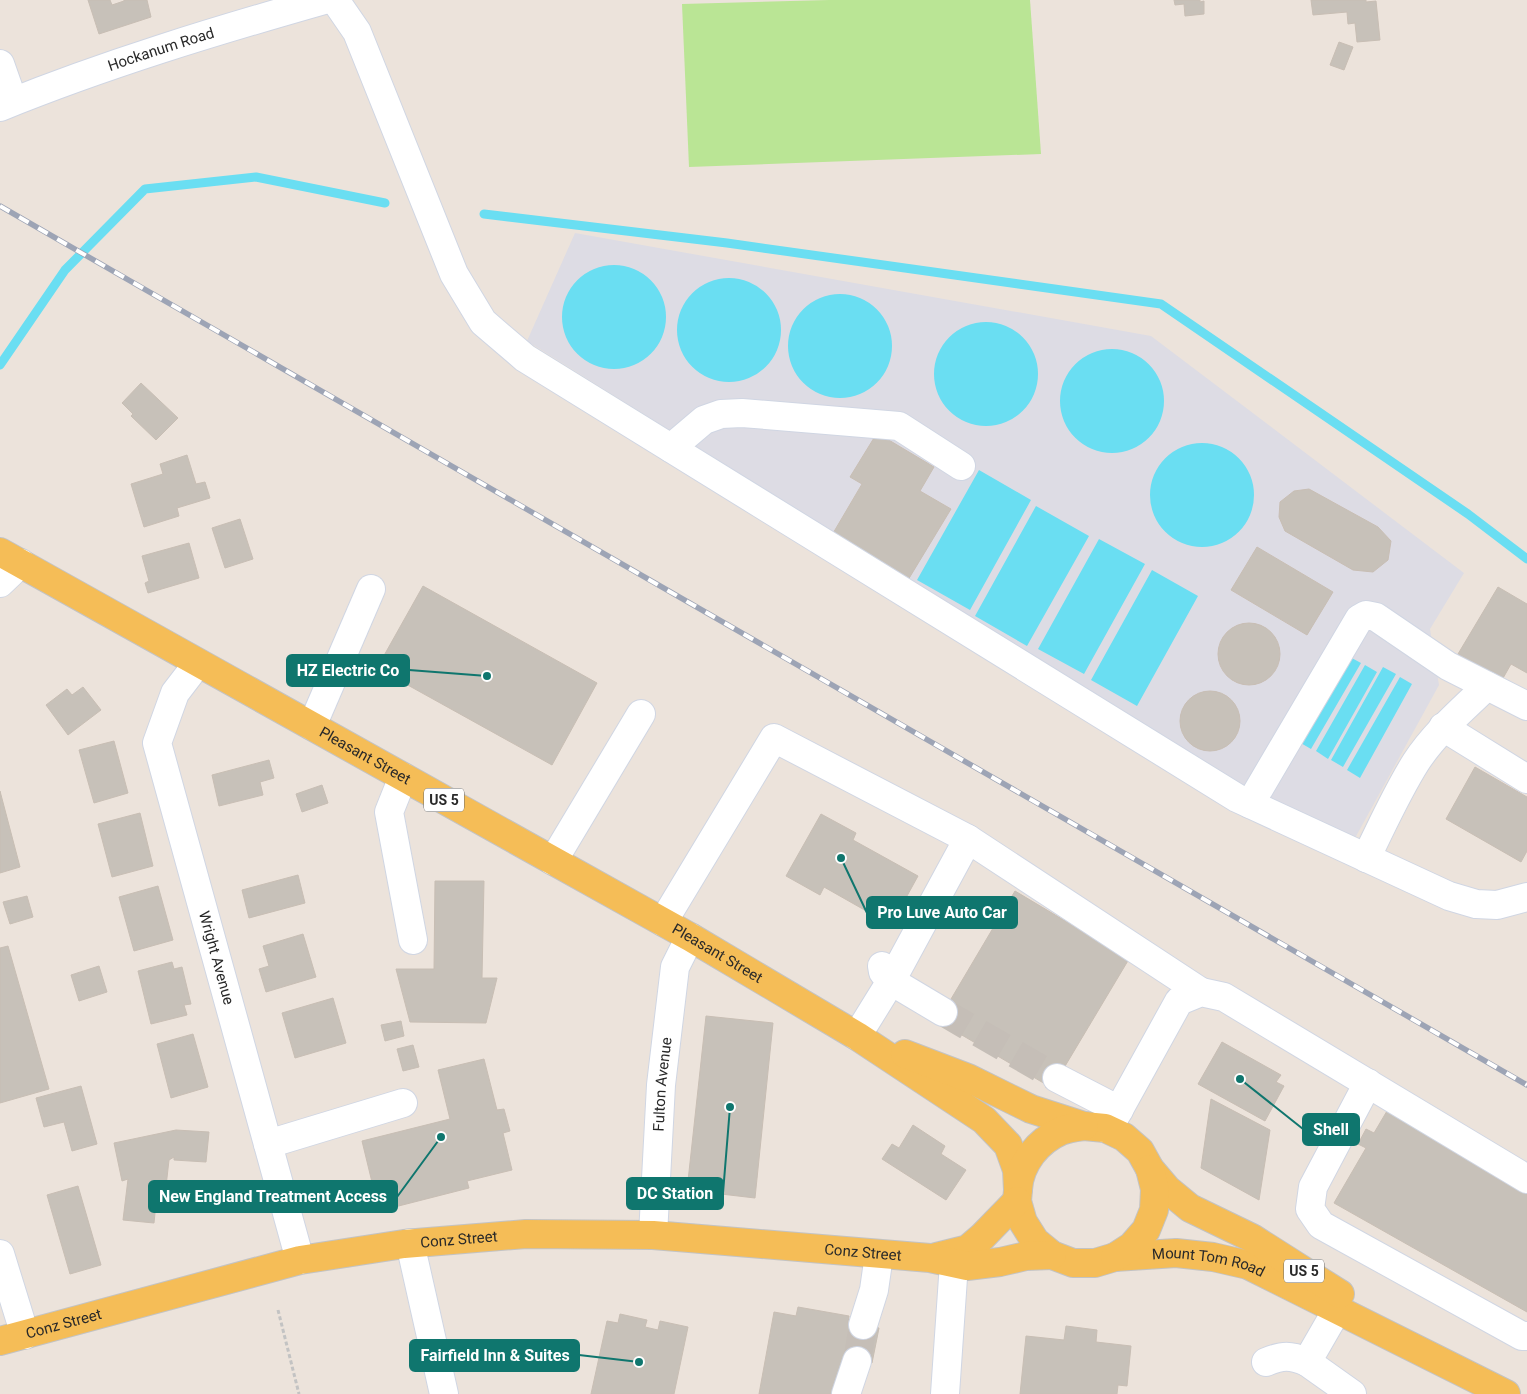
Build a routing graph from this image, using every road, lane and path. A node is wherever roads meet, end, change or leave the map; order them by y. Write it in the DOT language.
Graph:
graph roads {
  1 [pos="324,0"];
  2 [pos="335,0"];
  3 [pos="0,64"];
  4 [pos="6,104"];
  5 [pos="672,448"];
  6 [pos="961,466"];
  7 [pos="10,558"];
  8 [pos="0,583"];
  9 [pos="371,589"];
  10 [pos="198,663"];
  11 [pos="1487,686"];
  12 [pos="1527,706"];
  13 [pos="640,714"];
  14 [pos="312,726"];
  15 [pos="1443,727"];
  16 [pos="768,748"];
  17 [pos="403,777"];
  18 [pos="1527,779"];
  19 [pos="1250,804"];
  20 [pos="968,839"];
  21 [pos="1366,858"];
  22 [pos="553,861"];
  23 [pos="1527,897"];
  24 [pos="657,919"];
  25 [pos="690,937"];
  26 [pos="413,940"];
  27 [pos="891,981"];
  28 [pos="1201,992"];
  29 [pos="943,1012"];
  30 [pos="857,1036"];
  31 [pos="1057,1078"];
  32 [pos="1368,1083"];
  33 [pos="403,1103"];
  34 [pos="1108,1125"];
  35 [pos="268,1144"];
  36 [pos="1150,1169"];
  37 [pos="1527,1179"];
  38 [pos="1018,1196"];
  39 [pos="653,1235"];
  40 [pos="410,1243"];
  41 [pos="0,1254"];
  42 [pos="879,1255"];
  43 [pos="1052,1255"];
  44 [pos="1115,1258"];
  45 [pos="300,1260"];
  46 [pos="942,1261"];
  47 [pos="278,1310"];
  48 [pos="1337,1310"];
  49 [pos="863,1325"];
  50 [pos="1527,1336"];
  51 [pos="12,1338"];
  52 [pos="857,1360"];
  53 [pos="1266,1362"];
  54 [pos="1307,1362"];
  55 [pos="1462,1371"];
  56 [pos="1338,1390"];
  57 [pos="299,1394"];
  58 [pos="444,1394"];
  59 [pos="846,1394"];
  60 [pos="945,1394"];
  61 [pos="1506,1394"];
  1 -- 4 [label="street, Hockanum Road"];
  2 -- 5 [label="street"];
  3 -- 4 [label="street"];
  5 -- 6 [label="street"];
  5 -- 19 [label="street"];
  7 -- 8 [label="street"];
  7 -- 10 [label="main road, Pleasant Street / US 5"];
  9 -- 14 [label="street"];
  10 -- 14 [label="main road, Pleasant Street / US 5"];
  10 -- 35 [label="street, Wright Avenue"];
  11 -- 12 [label="street"];
  11 -- 15 [label="street"];
  11 -- 19 [label="street"];
  13 -- 22 [label="street"];
  14 -- 17 [label="main road, Pleasant Street / US 5"];
  15 -- 18 [label="street"];
  15 -- 21 [label="street"];
  16 -- 20 [label="street"];
  16 -- 24 [label="street"];
  16 -- 27 [label="street"];
  17 -- 22 [label="main road, Pleasant Street / US 5"];
  17 -- 26 [label="street"];
  19 -- 21 [label="street"];
  20 -- 27 [label="street"];
  20 -- 28 [label="street"];
  21 -- 23 [label="street"];
  22 -- 24 [label="main road, Pleasant Street / US 5"];
  24 -- 25 [label="main road, Pleasant Street / US 5"];
  25 -- 30 [label="main road, Pleasant Street / US 5"];
  25 -- 39 [label="street, Fulton Avenue"];
  27 -- 29 [label="street"];
  27 -- 30 [label="street"];
  28 -- 32 [label="street"];
  28 -- 34 [label="street"];
  30 -- 34 [label="main road, Pleasant Street / US 5"];
  30 -- 38 [label="main road, Pleasant Street / US 5"];
  31 -- 34 [label="street"];
  32 -- 37 [label="street"];
  32 -- 50 [label="street"];
  33 -- 35 [label="street"];
  34 -- 36 [label="main road, Mount Tom Road / US 5"];
  34 -- 38 [label="main road"];
  35 -- 45 [label="street, Wright Avenue"];
  36 -- 44 [label="main road"];
  36 -- 55 [label="main road, Mount Tom Road / US 5"];
  38 -- 43 [label="main road, Pleasant Street / US 5"];
  38 -- 46 [label="main road, Conz Street"];
  39 -- 40 [label="main road, Conz Street"];
  39 -- 42 [label="main road, Conz Street"];
  40 -- 45 [label="main road, Conz Street"];
  40 -- 58 [label="street"];
  41 -- 51 [label="street"];
  42 -- 46 [label="main road, Conz Street"];
  42 -- 49 [label="street"];
  43 -- 44 [label="main road, Mount Tom Road / US 5"];
  43 -- 46 [label="main road, Conz Street"];
  44 -- 48 [label="main road, Mount Tom Road / US 5"];
  45 -- 51 [label="main road, Conz Street"];
  46 -- 60 [label="street"];
  47 -- 57 [label="path"];
  48 -- 54 [label="street"];
  48 -- 55 [label="main road, Mount Tom Road / US 5"];
  52 -- 59 [label="street"];
  53 -- 54 [label="street"];
  54 -- 56 [label="street"];
  55 -- 61 [label="main road, Mount Tom Road / US 5"];
}
